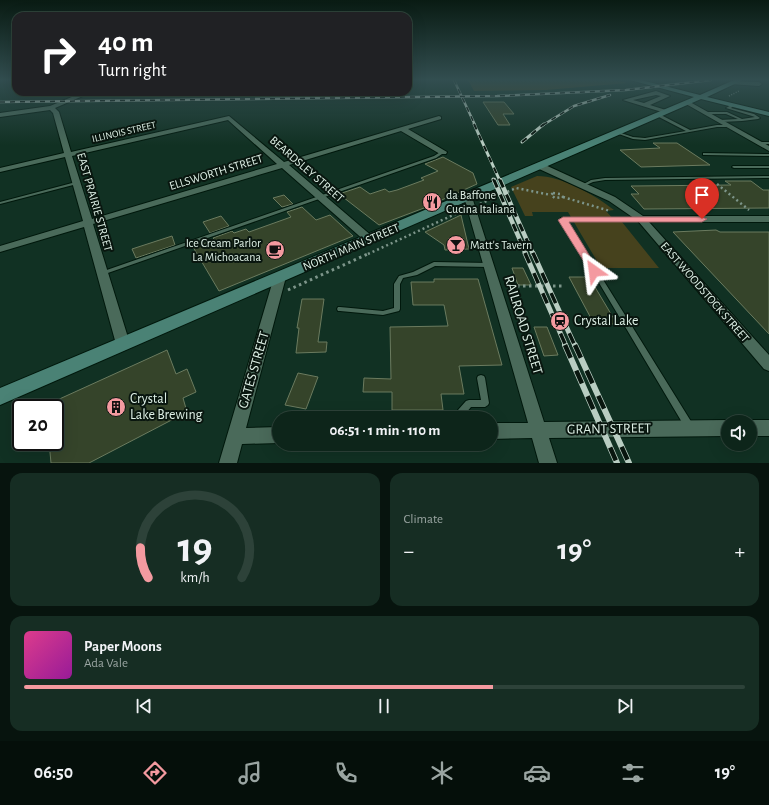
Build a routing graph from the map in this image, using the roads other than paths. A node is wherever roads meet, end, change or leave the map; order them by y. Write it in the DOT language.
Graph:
graph roads {
  1 [pos="66,102"];
  2 [pos="632,102"];
  3 [pos="653,102"];
  4 [pos="691,102"];
  5 [pos="719,102"];
  6 [pos="688,103"];
  7 [pos="645,105"];
  8 [pos="51,108"];
  9 [pos="667,112"];
  10 [pos="752,112"];
  11 [pos="705,113"];
  12 [pos="769,114"];
  13 [pos="0,115"];
  14 [pos="658,116"];
  15 [pos="229,118"];
  16 [pos="439,118"];
  17 [pos="742,120"];
  18 [pos="720,121"];
  19 [pos="729,126"];
  20 [pos="402,129"];
  21 [pos="690,131"];
  22 [pos="618,133"];
  23 [pos="759,143"];
  24 [pos="769,143"];
  25 [pos="769,149"];
  26 [pos="443,152"];
  27 [pos="68,154"];
  28 [pos="704,154"];
  29 [pos="769,155"];
  30 [pos="283,165"];
  31 [pos="540,166"];
  32 [pos="734,167"];
  33 [pos="769,167"];
  34 [pos="0,170"];
  35 [pos="769,177"];
  36 [pos="76,183"];
  37 [pos="584,185"];
  38 [pos="321,197"];
  39 [pos="470,202"];
  40 [pos="0,203"];
  41 [pos="641,219"];
  42 [pos="769,219"];
  43 [pos="88,222"];
  44 [pos="369,239"];
  45 [pos="0,249"];
  46 [pos="489,265"];
  47 [pos="103,273"];
  48 [pos="280,277"];
  49 [pos="340,308"];
  50 [pos="123,344"];
  51 [pos="769,365"];
  52 [pos="481,378"];
  53 [pos="0,397"];
  54 [pos="463,411"];
  55 [pos="690,428"];
  56 [pos="721,428"];
  57 [pos="757,428"];
  58 [pos="769,428"];
  59 [pos="538,430"];
  60 [pos="498,431"];
  61 [pos="272,435"];
  62 [pos="236,436"];
  63 [pos="228,463"];
  64 [pos="548,463"];
  1 -- 8 [label="street"];
  2 -- 7 [label="street"];
  3 -- 7 [label="street"];
  4 -- 6 [label="street, NORTH MAIN STREET"];
  5 -- 10 [label="street"];
  6 -- 9 [label="street, NORTH MAIN STREET"];
  6 -- 11 [label="street"];
  7 -- 9 [label="street"];
  8 -- 13 [label="street"];
  8 -- 27 [label="street, EAST PRAIRIE STREET"];
  9 -- 14 [label="street, NORTH MAIN STREET"];
  10 -- 12 [label="street"];
  10 -- 17 [label="lane"];
  11 -- 17 [label="lane"];
  11 -- 18 [label="street"];
  14 -- 21 [label="lane"];
  14 -- 22 [label="street, NORTH MAIN STREET"];
  15 -- 27 [label="street, ILLINOIS STREET"];
  15 -- 30 [label="street, BEARDSLEY STREET"];
  16 -- 20 [label="street, ELLSWORTH STREET"];
  17 -- 18 [label="lane"];
  18 -- 19 [label="street"];
  19 -- 21 [label="lane"];
  19 -- 23 [label="street"];
  20 -- 26 [label="street"];
  20 -- 30 [label="street, ELLSWORTH STREET"];
  21 -- 22 [label="lane"];
  22 -- 31 [label="street, NORTH MAIN STREET"];
  23 -- 24 [label="lane"];
  23 -- 25 [label="street"];
  26 -- 38 [label="lane"];
  27 -- 34 [label="street, ILLINOIS STREET"];
  27 -- 36 [label="street, EAST PRAIRIE STREET"];
  28 -- 29 [label="lane"];
  30 -- 38 [label="street, BEARDSLEY STREET"];
  30 -- 43 [label="street, ELLSWORTH STREET"];
  31 -- 37 [label="street, EAST WOODSTOCK STREET"];
  31 -- 39 [label="street, NORTH MAIN STREET"];
  32 -- 33 [label="lane"];
  35 -- 37 [label="lane"];
  36 -- 40 [label="lane"];
  36 -- 43 [label="street, EAST PRAIRIE STREET"];
  37 -- 41 [label="street, EAST WOODSTOCK STREET"];
  38 -- 44 [label="street, BEARDSLEY STREET"];
  38 -- 47 [label="lane"];
  39 -- 44 [label="street, NORTH MAIN STREET"];
  39 -- 46 [label="street, RAILROAD STREET"];
  41 -- 42 [label="street"];
  41 -- 51 [label="street, EAST WOODSTOCK STREET"];
  41 -- 55 [label="lane"];
  43 -- 45 [label="street, ELLSWORTH STREET"];
  43 -- 47 [label="street, EAST PRAIRIE STREET"];
  44 -- 48 [label="street, NORTH MAIN STREET"];
  46 -- 49 [label="lane"];
  46 -- 59 [label="street, RAILROAD STREET"];
  47 -- 50 [label="street, EAST PRAIRIE STREET"];
  48 -- 50 [label="street, NORTH MAIN STREET"];
  48 -- 62 [label="street, GATES STREET"];
  50 -- 53 [label="street, NORTH MAIN STREET"];
  52 -- 54 [label="lane"];
  55 -- 56 [label="street, GRANT STREET"];
  55 -- 59 [label="street, GRANT STREET"];
  57 -- 58 [label="street"];
  59 -- 60 [label="street, GRANT STREET"];
  59 -- 64 [label="street, RAILROAD STREET"];
  61 -- 62 [label="street"];
  62 -- 63 [label="street, GATES STREET"];
}
